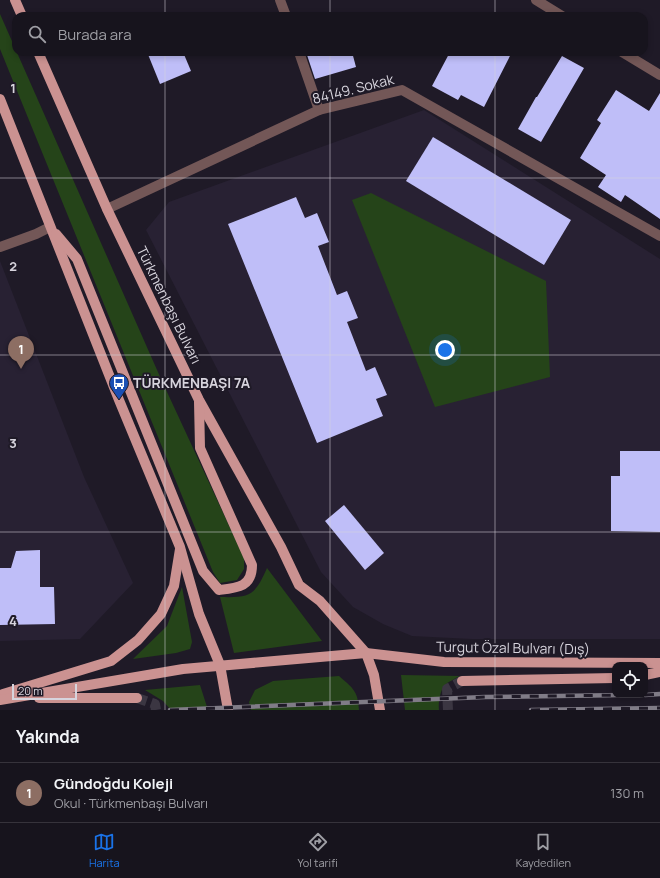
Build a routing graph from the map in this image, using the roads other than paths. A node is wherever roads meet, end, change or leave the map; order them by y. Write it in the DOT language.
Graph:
graph roads {
  1 [pos="15,0"];
  2 [pos="280,0"];
  3 [pos="536,0"];
  4 [pos="20,12"];
  5 [pos="284,12"];
  6 [pos="556,12"];
  7 [pos="40,56"];
  8 [pos="299,56"];
  9 [pos="629,56"];
  10 [pos="660,75"];
  11 [pos="0,100"];
  12 [pos="319,110"];
  13 [pos="107,209"];
  14 [pos="50,227"];
  15 [pos="660,236"];
  16 [pos="0,247"];
  17 [pos="199,400"];
  18 [pos="180,547"];
  19 [pos="366,653"];
  20 [pos="660,663"];
  21 [pos="220,665"];
  22 [pos="660,672"];
  23 [pos="648,674"];
  24 [pos="612,678"];
  25 [pos="462,682"];
  26 [pos="0,695"];
  27 [pos="137,698"];
  28 [pos="0,701"];
  29 [pos="228,710"];
  30 [pos="380,710"];
  1 -- 4 [label="main road"];
  2 -- 5 [label="street"];
  3 -- 6 [label="street"];
  7 -- 13 [label="main road, Türkmenbaşı Bulvarı"];
  8 -- 12 [label="street"];
  9 -- 10 [label="street"];
  11 -- 14 [label="main road"];
  12 -- 13 [label="street, 84149. Sokak"];
  12 -- 15 [label="street, 84149. Sokak"];
  13 -- 17 [label="main road, Türkmenbaşı Bulvarı"];
  14 -- 16 [label="street"];
  14 -- 17 [label="main road"];
  14 -- 18 [label="main road"];
  17 -- 19 [label="main road, Türkmenbaşı Bulvarı"];
  18 -- 21 [label="main road"];
  18 -- 26 [label="main road"];
  19 -- 20 [label="main road, Turgut Özal Bulvarı (Dış)"];
  19 -- 21 [label="main road, Turgut Özal Bulvarı (Dış)"];
  19 -- 30 [label="main road"];
  21 -- 28 [label="main road, Turgut Özal Bulvarı (Dış)"];
  21 -- 29 [label="main road"];
  22 -- 23 [label="main road"];
  24 -- 25 [label="main road"];
  27 -- 28 [label="main road"];
}
